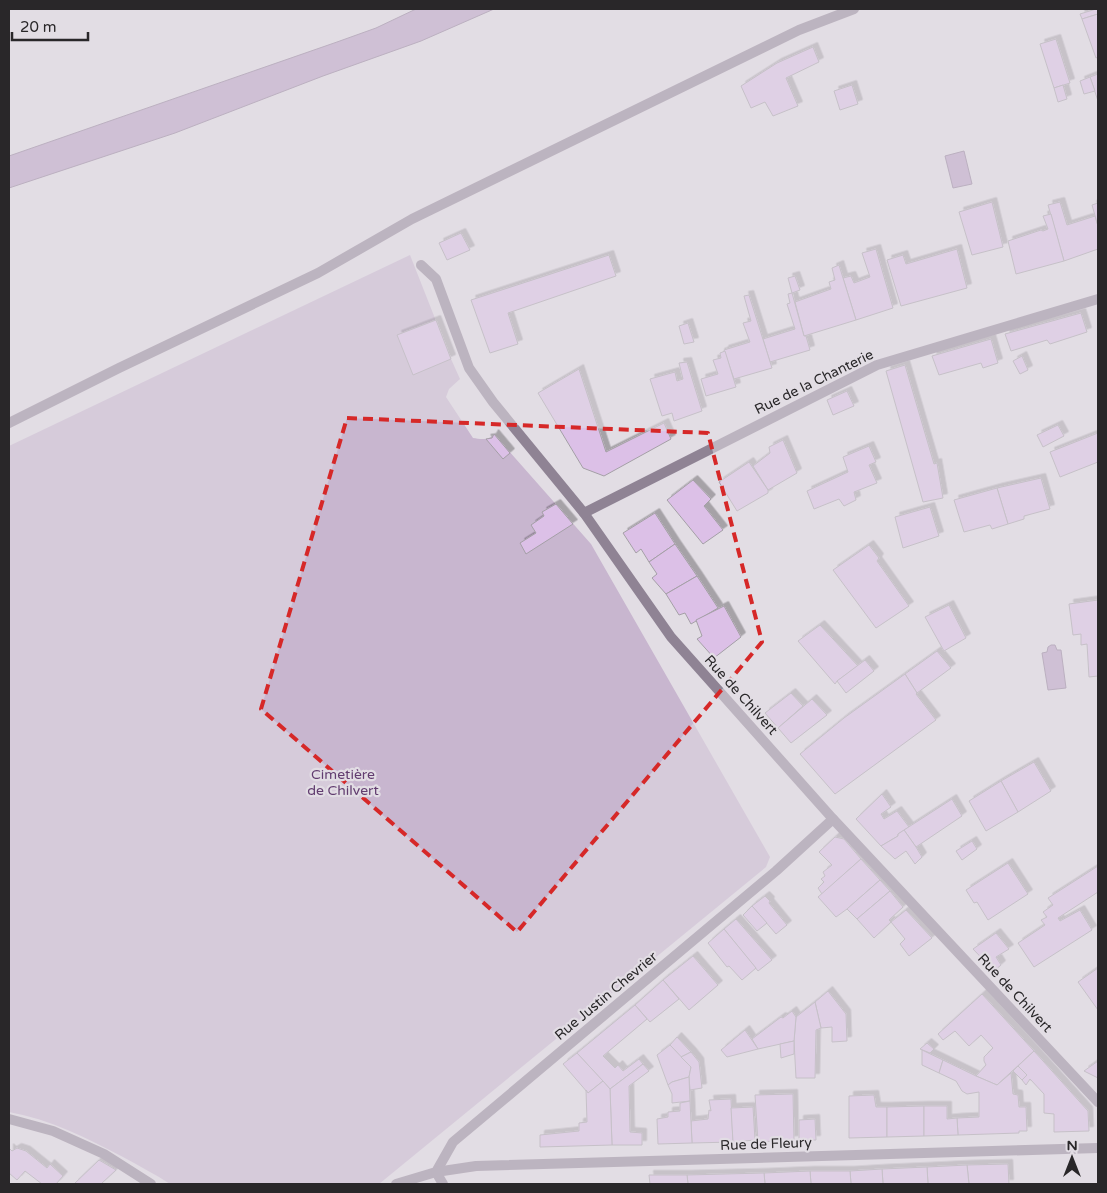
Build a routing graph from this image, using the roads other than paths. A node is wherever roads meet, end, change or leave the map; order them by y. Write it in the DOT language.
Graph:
graph roads {
  1 [pos="854,9"];
  2 [pos="421,265"];
  3 [pos="1098,299"];
  4 [pos="9,423"];
  5 [pos="584,514"];
  6 [pos="833,819"];
  7 [pos="1098,1102"];
  8 [pos="9,1118"];
  9 [pos="1098,1148"];
  10 [pos="436,1172"];
  11 [pos="151,1184"];
  12 [pos="396,1184"];
  13 [pos="443,1184"];
  1 -- 4 [label="street"];
  2 -- 5 [label="street, Rue de Chilvert"];
  3 -- 5 [label="street, Rue de la Chanterie"];
  5 -- 6 [label="street, Rue de Chilvert"];
  6 -- 7 [label="street, Rue de Chilvert"];
  6 -- 10 [label="street, Rue Justin Chevrier"];
  8 -- 11 [label="street"];
  9 -- 10 [label="street, Rue de Fleury"];
  10 -- 12 [label="street"];
  10 -- 13 [label="street"];
}
